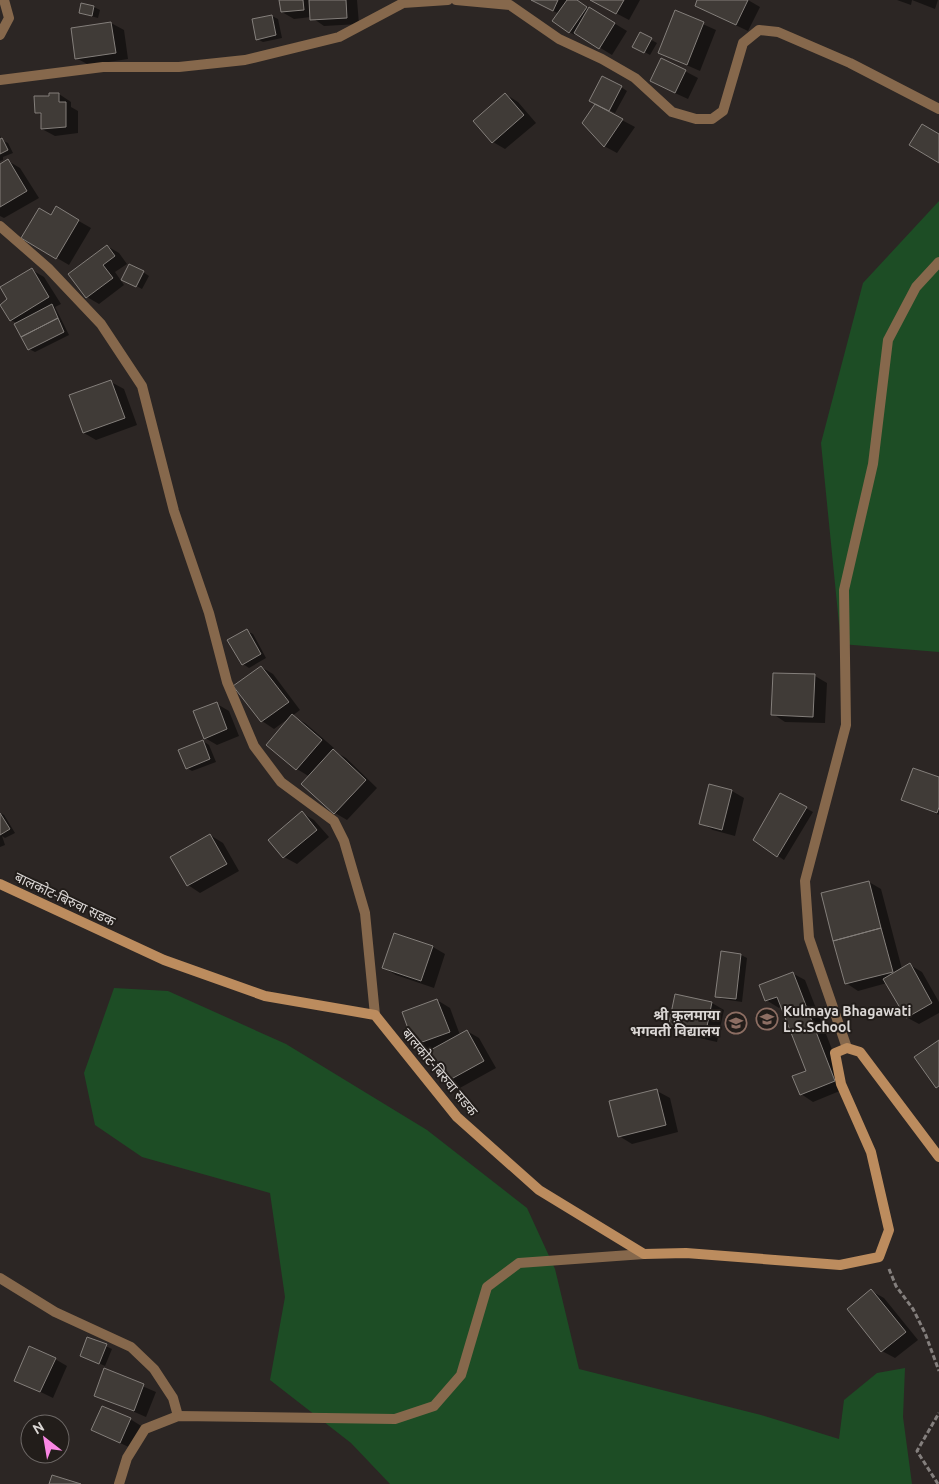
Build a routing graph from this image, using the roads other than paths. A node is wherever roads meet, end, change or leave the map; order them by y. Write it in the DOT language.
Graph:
graph roads {
  1 [pos="4,0"];
  2 [pos="448,0"];
  3 [pos="456,0"];
  4 [pos="0,35"];
  5 [pos="0,80"];
  6 [pos="939,109"];
  7 [pos="0,226"];
  8 [pos="939,262"];
  9 [pos="0,884"];
  10 [pos="374,1015"];
  11 [pos="847,1048"];
  12 [pos="939,1157"];
  13 [pos="644,1254"];
  14 [pos="0,1278"];
  15 [pos="178,1416"];
  16 [pos="118,1484"];
  1 -- 4 [label="street"];
  2 -- 5 [label="street"];
  3 -- 6 [label="street"];
  7 -- 10 [label="street"];
  8 -- 11 [label="street"];
  9 -- 10 [label="main road, बालकोट-बिरुवा सडक"];
  10 -- 13 [label="main road, बालकोट-बिरुवा सडक"];
  11 -- 12 [label="main road"];
  11 -- 13 [label="main road"];
  13 -- 15 [label="street"];
  14 -- 15 [label="street"];
  15 -- 16 [label="street"];
}
